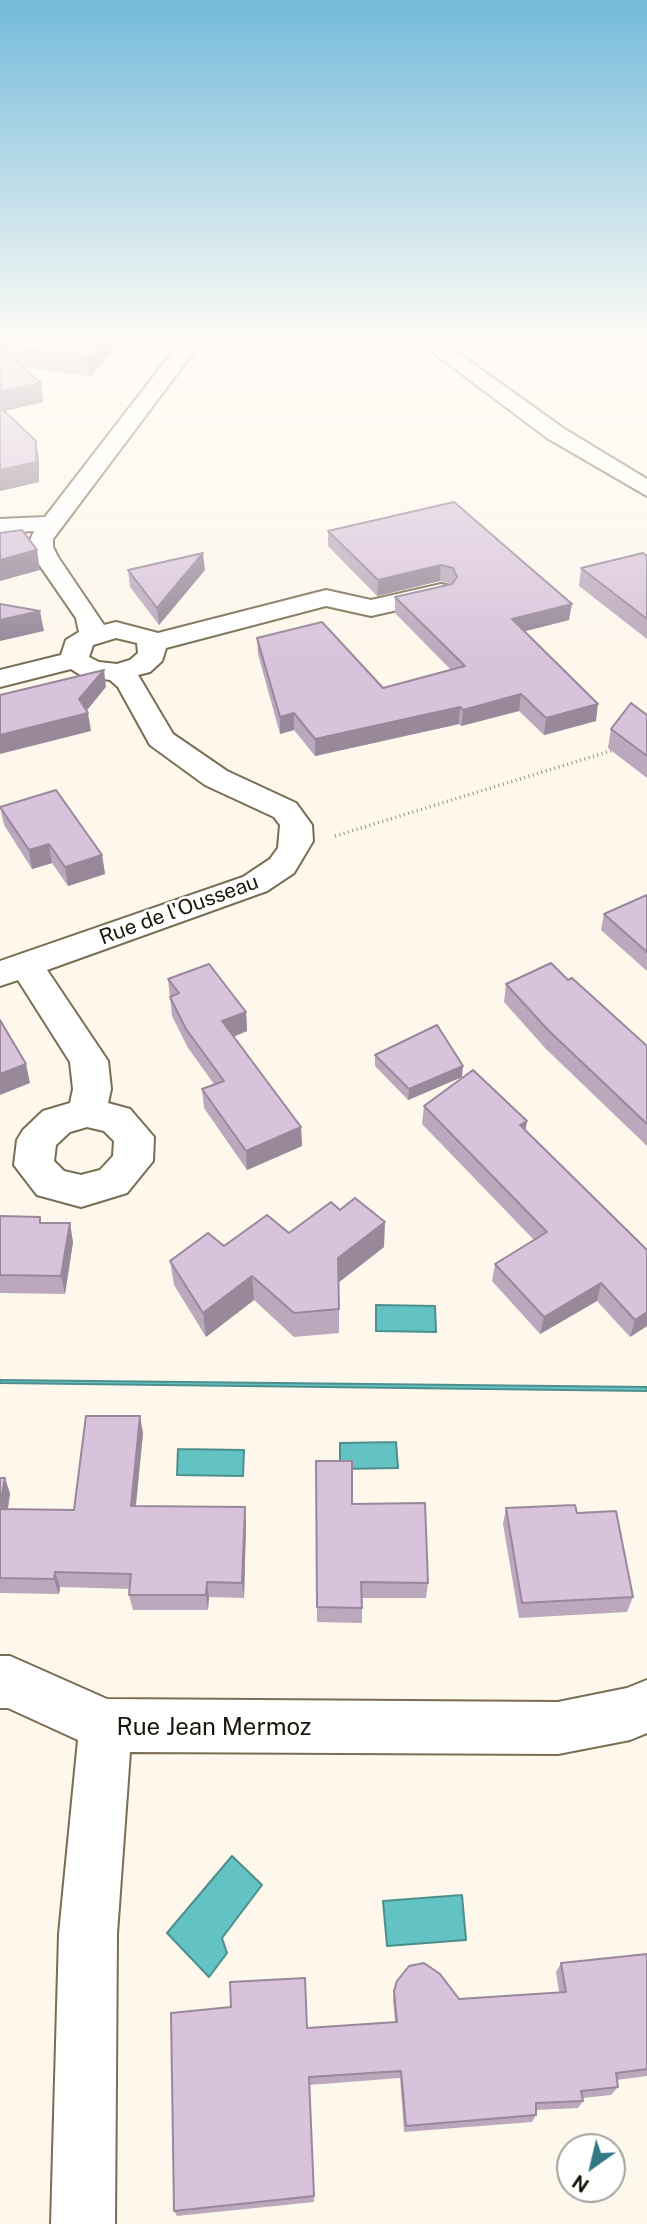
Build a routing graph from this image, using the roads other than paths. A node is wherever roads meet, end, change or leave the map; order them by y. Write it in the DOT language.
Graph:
graph roads {
  1 [pos="111,446"];
  2 [pos="576,446"];
  3 [pos="647,489"];
  4 [pos="50,525"];
  5 [pos="0,526"];
  6 [pos="440,592"];
  7 [pos="93,634"];
  8 [pos="152,643"];
  9 [pos="75,660"];
  10 [pos="118,672"];
  11 [pos="0,679"];
  12 [pos="13,970"];
  13 [pos="87,1113"];
  14 [pos="0,1682"];
  15 [pos="647,1706"];
  16 [pos="106,1725"];
  17 [pos="83,2224"];
  1 -- 4 [label="street"];
  2 -- 3 [label="street"];
  4 -- 5 [label="street"];
  4 -- 7 [label="street"];
  6 -- 8 [label="street"];
  7 -- 8 [label="street"];
  7 -- 9 [label="street"];
  8 -- 10 [label="street"];
  9 -- 10 [label="street"];
  9 -- 11 [label="street"];
  10 -- 12 [label="street, Rue de l'Ousseau"];
  12 -- 13 [label="street"];
  14 -- 16 [label="street"];
  15 -- 16 [label="street, Rue Jean Mermoz"];
  16 -- 17 [label="street, Rue Jean Mermoz"];
}
